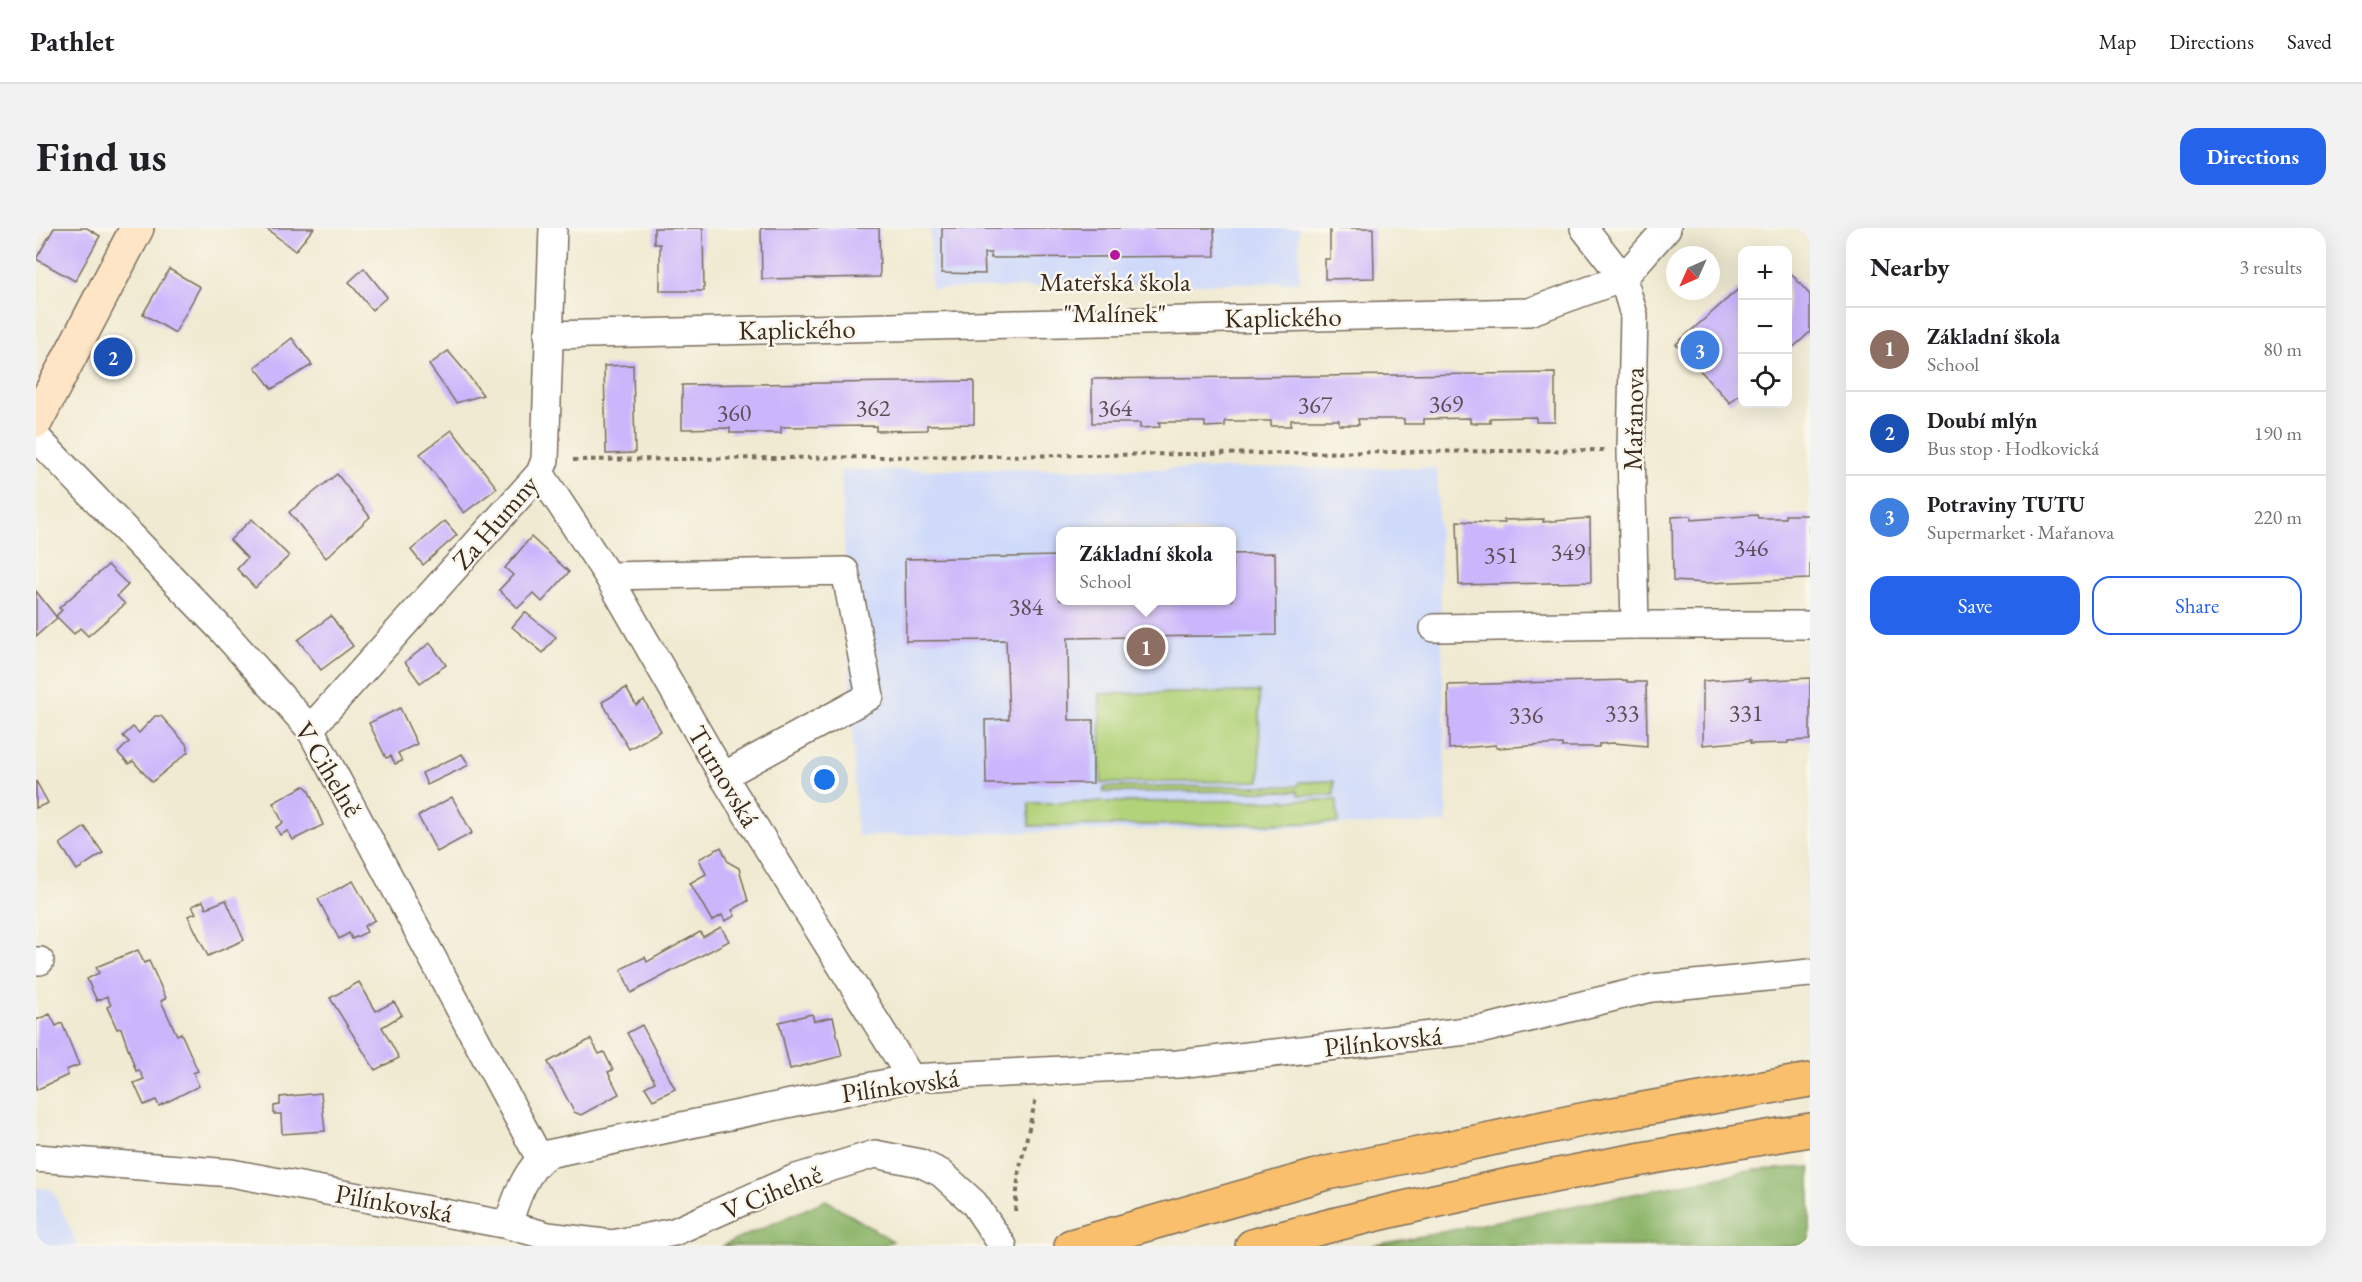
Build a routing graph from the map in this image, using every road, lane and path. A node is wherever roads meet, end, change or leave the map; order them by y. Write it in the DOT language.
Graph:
graph roads {
  1 [pos="137,228"];
  2 [pos="553,228"];
  3 [pos="1584,228"];
  4 [pos="1667,228"];
  5 [pos="1623,278"];
  6 [pos="548,335"];
  7 [pos="36,421"];
  8 [pos="36,437"];
  9 [pos="1631,450"];
  10 [pos="543,467"];
  11 [pos="608,576"];
  12 [pos="1635,625"];
  13 [pos="1810,625"];
  14 [pos="1434,628"];
  15 [pos="310,729"];
  16 [pos="723,776"];
  17 [pos="1810,973"];
  18 [pos="1043,1071"];
  19 [pos="911,1078"];
  20 [pos="1810,1080"];
  21 [pos="1810,1130"];
  22 [pos="36,1158"];
  23 [pos="540,1159"];
  24 [pos="508,1225"];
  25 [pos="1001,1243"];
  26 [pos="1071,1246"];
  27 [pos="1252,1246"];
  1 -- 7 [label="street"];
  2 -- 6 [label="street, Za Humny"];
  3 -- 5 [label="street, Mařanova"];
  4 -- 5 [label="street, Kaplického"];
  5 -- 6 [label="street, Kaplického"];
  5 -- 9 [label="street, Mařanova"];
  6 -- 10 [label="street, Za Humny"];
  8 -- 15 [label="street, V Cihelně"];
  9 -- 10 [label="path"];
  9 -- 12 [label="street, Mařanova"];
  10 -- 11 [label="street, Turnovská"];
  10 -- 15 [label="street, Za Humny"];
  11 -- 16 [label="street, Turnovská"];
  11 -- 16 [label="street"];
  12 -- 13 [label="street"];
  12 -- 14 [label="street"];
  15 -- 23 [label="street, V Cihelně"];
  16 -- 19 [label="street, Turnovská"];
  17 -- 18 [label="street, Pilínkovská"];
  18 -- 19 [label="street, Pilínkovská"];
  18 -- 25 [label="path"];
  19 -- 23 [label="street, Pilínkovská"];
  20 -- 26 [label="highway"];
  21 -- 27 [label="highway"];
  22 -- 24 [label="street, Pilínkovská"];
  23 -- 24 [label="street"];
  24 -- 25 [label="street, V Cihelně"];
}
